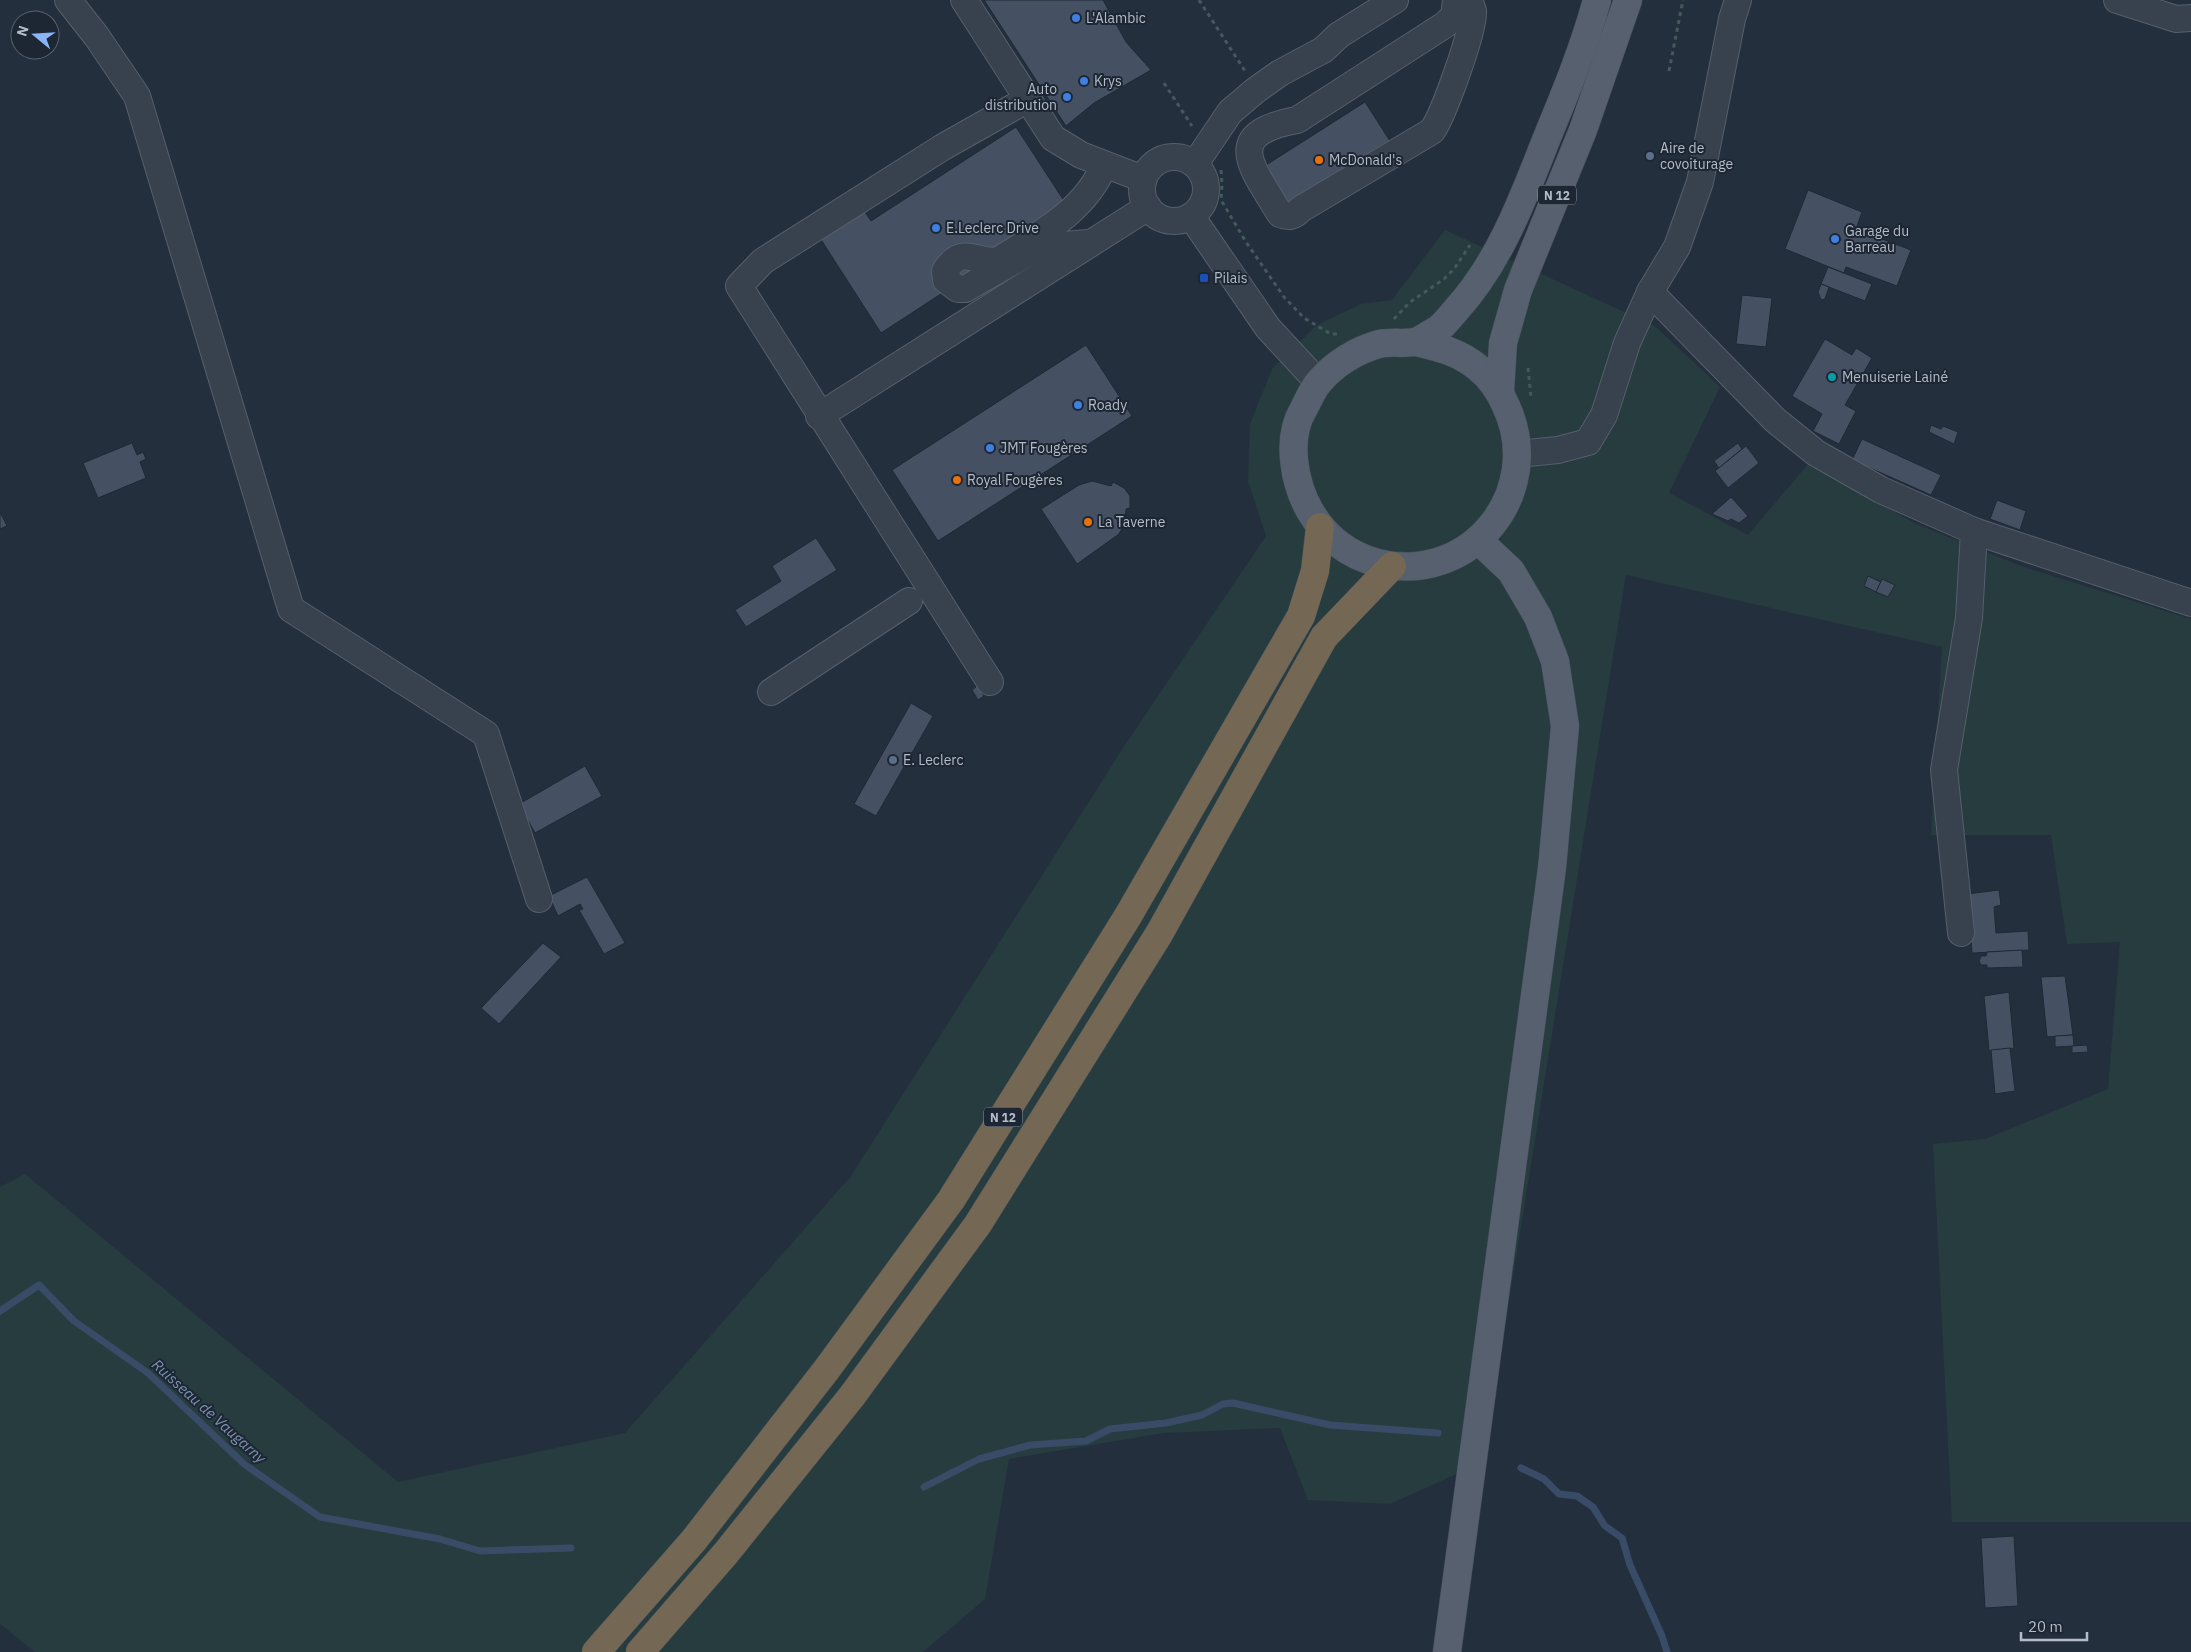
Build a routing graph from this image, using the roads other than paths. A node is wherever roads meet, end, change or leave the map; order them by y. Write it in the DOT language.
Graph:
graph roads {
  1 [pos="68,0"];
  2 [pos="964,0"];
  3 [pos="1395,0"];
  4 [pos="1456,0"];
  5 [pos="1469,0"];
  6 [pos="1597,0"];
  7 [pos="1628,0"];
  8 [pos="1738,0"];
  9 [pos="2117,0"];
  10 [pos="2191,18"];
  11 [pos="1028,99"];
  12 [pos="1195,164"];
  13 [pos="1104,165"];
  14 [pos="1144,179"];
  15 [pos="1148,207"];
  16 [pos="1191,216"];
  17 [pos="1092,243"];
  18 [pos="1650,292"];
  19 [pos="1416,342"];
  20 [pos="1318,382"];
  21 [pos="1500,392"];
  22 [pos="819,416"];
  23 [pos="1518,454"];
  24 [pos="1320,528"];
  25 [pos="1974,531"];
  26 [pos="1478,540"];
  27 [pos="1392,566"];
  28 [pos="909,601"];
  29 [pos="2191,603"];
  30 [pos="990,682"];
  31 [pos="770,692"];
  32 [pos="539,900"];
  33 [pos="1961,933"];
  34 [pos="596,1652"];
  35 [pos="640,1652"];
  36 [pos="1447,1652"];
  1 -- 32 [label="street"];
  2 -- 11 [label="street"];
  3 -- 12 [label="street"];
  4 -- 5 [label="street"];
  6 -- 19 [label="main road, N 12"];
  7 -- 21 [label="main road, N 12"];
  8 -- 18 [label="street"];
  9 -- 10 [label="street"];
  11 -- 13 [label="street"];
  11 -- 22 [label="street"];
  12 -- 14 [label="street"];
  12 -- 16 [label="street"];
  13 -- 14 [label="street"];
  13 -- 17 [label="street"];
  14 -- 15 [label="street"];
  15 -- 16 [label="street"];
  15 -- 17 [label="street"];
  16 -- 20 [label="street"];
  17 -- 22 [label="street"];
  18 -- 23 [label="street"];
  18 -- 25 [label="street"];
  19 -- 20 [label="main road"];
  19 -- 21 [label="main road"];
  20 -- 24 [label="main road"];
  21 -- 23 [label="main road"];
  22 -- 30 [label="street"];
  23 -- 26 [label="main road"];
  24 -- 27 [label="main road"];
  24 -- 34 [label="highway, N 12"];
  25 -- 29 [label="street"];
  25 -- 33 [label="street"];
  26 -- 27 [label="main road"];
  26 -- 36 [label="main road"];
  27 -- 35 [label="highway, N 12"];
  28 -- 31 [label="street"];
}
